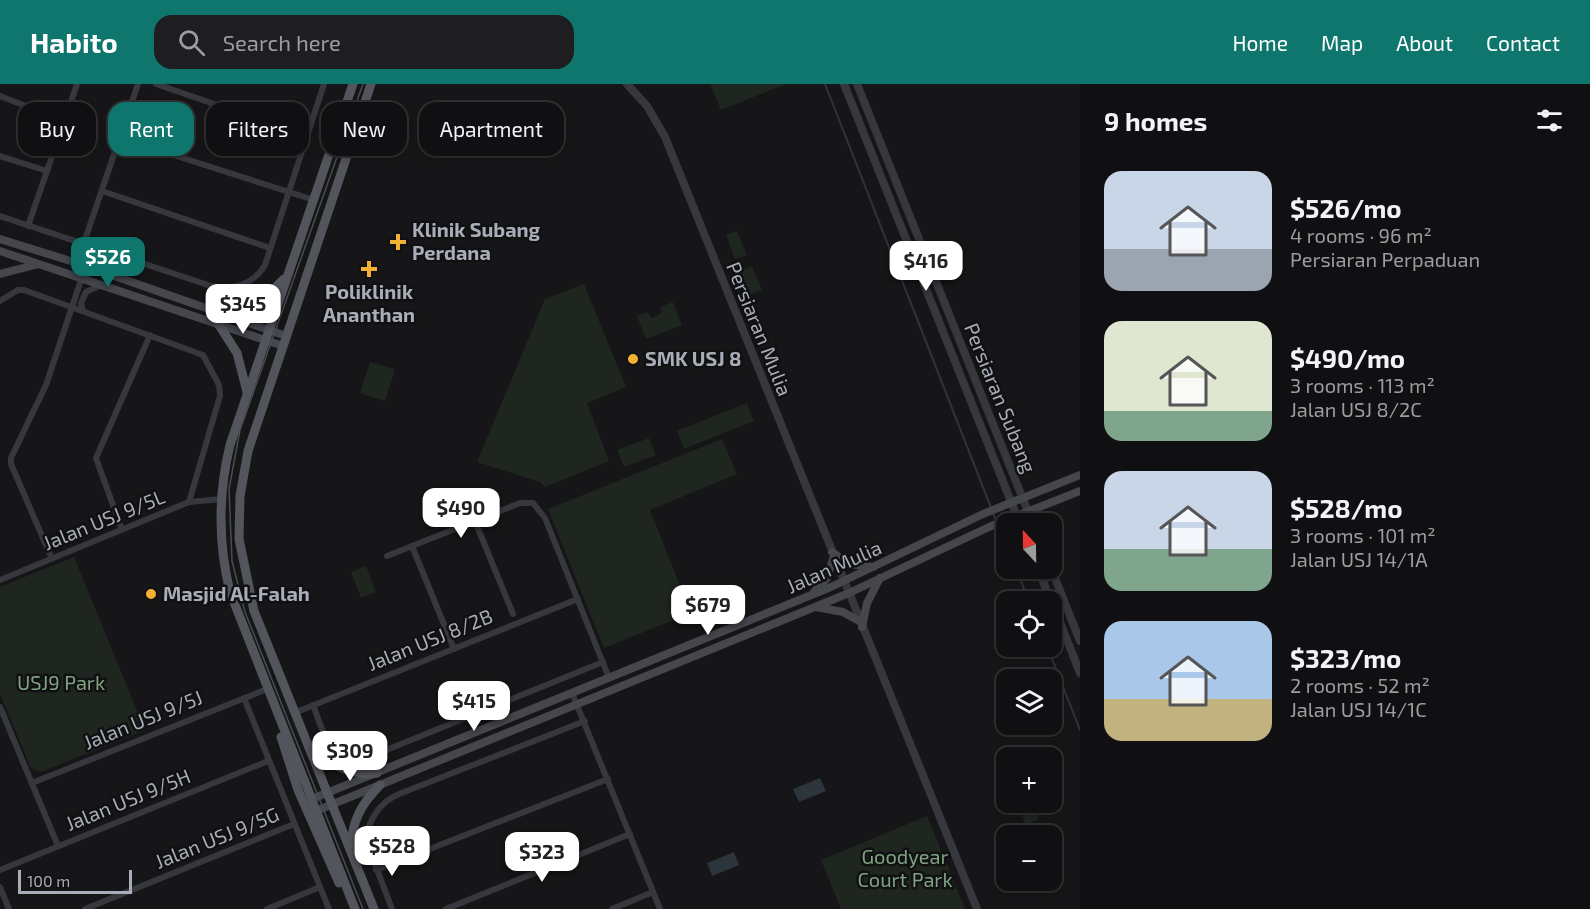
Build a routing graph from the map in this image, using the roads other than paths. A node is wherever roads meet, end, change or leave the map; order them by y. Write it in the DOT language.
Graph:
graph roads {
  1 [pos="77,84"];
  2 [pos="138,84"];
  3 [pos="156,84"];
  4 [pos="324,84"];
  5 [pos="353,84"];
  6 [pos="371,84"];
  7 [pos="627,84"];
  8 [pos="844,84"];
  9 [pos="857,84"];
  10 [pos="0,96"];
  11 [pos="71,102"];
  12 [pos="132,102"];
  13 [pos="208,102"];
  14 [pos="18,103"];
  15 [pos="309,130"];
  16 [pos="0,156"];
  17 [pos="52,156"];
  18 [pos="114,156"];
  19 [pos="176,156"];
  20 [pos="301,156"];
  21 [pos="47,171"];
  22 [pos="102,191"];
  23 [pos="289,192"];
  24 [pos="314,200"];
  25 [pos="0,216"];
  26 [pos="28,226"];
  27 [pos="0,239"];
  28 [pos="83,245"];
  29 [pos="270,248"];
  30 [pos="0,251"];
  31 [pos="77,263"];
  32 [pos="38,264"];
  33 [pos="0,274"];
  34 [pos="287,276"];
  35 [pos="81,280"];
  36 [pos="99,286"];
  37 [pos="0,301"];
  38 [pos="72,307"];
  39 [pos="83,311"];
  40 [pos="224,315"];
  41 [pos="219,325"];
  42 [pos="270,331"];
  43 [pos="150,335"];
  44 [pos="267,341"];
  45 [pos="284,341"];
  46 [pos="247,397"];
  47 [pos="1080,475"];
  48 [pos="1080,491"];
  49 [pos="1022,498"];
  50 [pos="222,499"];
  51 [pos="189,502"];
  52 [pos="1012,502"];
  53 [pos="1028,512"];
  54 [pos="1016,513"];
  55 [pos="475,521"];
  56 [pos="996,524"];
  57 [pos="122,530"];
  58 [pos="412,546"];
  59 [pos="833,554"];
  60 [pos="387,556"];
  61 [pos="52,559"];
  62 [pos="877,567"];
  63 [pos="881,578"];
  64 [pos="1055,579"];
  65 [pos="0,580"];
  66 [pos="844,582"];
  67 [pos="849,593"];
  68 [pos="807,597"];
  69 [pos="578,599"];
  70 [pos="815,607"];
  71 [pos="513,614"];
  72 [pos="861,624"];
  73 [pos="1062,629"];
  74 [pos="1080,641"];
  75 [pos="454,649"];
  76 [pos="603,663"];
  77 [pos="1080,674"];
  78 [pos="609,678"];
  79 [pos="267,689"];
  80 [pos="572,693"];
  81 [pos="244,698"];
  82 [pos="273,703"];
  83 [pos="578,704"];
  84 [pos="313,705"];
  85 [pos="0,707"];
  86 [pos="294,713"];
  87 [pos="585,721"];
  88 [pos="307,745"];
  89 [pos="268,761"];
  90 [pos="377,773"];
  91 [pos="608,779"];
  92 [pos="32,783"];
  93 [pos="380,785"];
  94 [pos="326,794"];
  95 [pos="312,799"];
  96 [pos="331,805"];
  97 [pos="316,811"];
  98 [pos="294,824"];
  99 [pos="630,834"];
  100 [pos="58,846"];
  101 [pos="351,854"];
  102 [pos="0,870"];
  103 [pos="376,870"];
  104 [pos="0,887"];
  105 [pos="320,887"];
  106 [pos="653,892"];
  107 [pos="9,909"];
  108 [pos="85,909"];
  109 [pos="267,909"];
  110 [pos="329,909"];
  111 [pos="354,909"];
  112 [pos="374,909"];
  113 [pos="392,909"];
  114 [pos="446,909"];
  115 [pos="612,909"];
  116 [pos="660,909"];
  117 [pos="977,909"];
  1 -- 11 [label="street"];
  2 -- 12 [label="street"];
  3 -- 13 [label="street"];
  4 -- 15 [label="street"];
  5 -- 24 [label="main road"];
  6 -- 45 [label="main road"];
  7 -- 59 [label="street, Persiaran Mulia"];
  8 -- 52 [label="street, Persiaran Subang"];
  9 -- 49 [label="street, Persiaran Subang"];
  10 -- 14 [label="street"];
  16 -- 21 [label="street"];
  17 -- 21 [label="street"];
  18 -- 22 [label="street"];
  19 -- 23 [label="street"];
  20 -- 23 [label="street"];
  21 -- 26 [label="street"];
  22 -- 28 [label="street"];
  22 -- 29 [label="street"];
  23 -- 24 [label="street"];
  23 -- 29 [label="street"];
  24 -- 34 [label="main road"];
  25 -- 26 [label="street"];
  26 -- 28 [label="street"];
  27 -- 31 [label="main road"];
  28 -- 29 [label="street"];
  28 -- 31 [label="street"];
  30 -- 32 [label="main road"];
  31 -- 40 [label="main road"];
  32 -- 33 [label="main road"];
  32 -- 35 [label="main road"];
  34 -- 40 [label="main road"];
  34 -- 42 [label="main road"];
  35 -- 36 [label="main road"];
  35 -- 38 [label="street"];
  36 -- 39 [label="street"];
  36 -- 41 [label="main road"];
  37 -- 38 [label="street"];
  38 -- 39 [label="street"];
  38 -- 61 [label="street"];
  39 -- 43 [label="street"];
  40 -- 42 [label="main road"];
  41 -- 44 [label="main road"];
  41 -- 46 [label="main road"];
  42 -- 44 [label="main road"];
  42 -- 45 [label="main road"];
  43 -- 51 [label="street"];
  43 -- 57 [label="street"];
  44 -- 45 [label="main road"];
  44 -- 46 [label="main road"];
  45 -- 86 [label="main road"];
  46 -- 50 [label="main road"];
  47 -- 49 [label="main road, Jalan Mulia"];
  48 -- 53 [label="main road"];
  49 -- 52 [label="main road, Jalan Mulia"];
  49 -- 53 [label="street, Persiaran Subang"];
  50 -- 51 [label="street, Jalan USJ 9/5L"];
  50 -- 79 [label="main road"];
  51 -- 57 [label="street, Jalan USJ 9/5L"];
  52 -- 54 [label="street, Persiaran Subang"];
  52 -- 62 [label="main road, Jalan Mulia"];
  55 -- 58 [label="street"];
  55 -- 69 [label="street"];
  55 -- 71 [label="street"];
  56 -- 63 [label="main road"];
  57 -- 61 [label="street, Jalan USJ 9/5L"];
  58 -- 60 [label="street"];
  58 -- 75 [label="street"];
  59 -- 62 [label="main road"];
  59 -- 66 [label="street, Persiaran Mulia"];
  59 -- 68 [label="main road"];
  61 -- 65 [label="street, Jalan USJ 9/5L"];
  62 -- 66 [label="main road, Jalan Mulia"];
  63 -- 67 [label="main road"];
  63 -- 72 [label="main road"];
  64 -- 74 [label="street"];
  66 -- 67 [label="street, Persiaran Mulia"];
  66 -- 68 [label="main road, Jalan Mulia"];
  67 -- 70 [label="main road"];
  67 -- 72 [label="street, Persiaran Mulia"];
  68 -- 78 [label="main road, Jalan Mulia"];
  69 -- 75 [label="street, Jalan USJ 8/2B"];
  69 -- 76 [label="street"];
  70 -- 72 [label="main road"];
  70 -- 83 [label="main road"];
  72 -- 117 [label="street, Persiaran Mulia"];
  73 -- 77 [label="street"];
  75 -- 84 [label="street, Jalan USJ 8/2B"];
  76 -- 78 [label="street"];
  76 -- 84 [label="street"];
  78 -- 80 [label="main road"];
  79 -- 81 [label="street, Jalan USJ 9/5J"];
  79 -- 82 [label="main road"];
  80 -- 83 [label="street"];
  80 -- 90 [label="main road"];
  81 -- 89 [label="street"];
  81 -- 92 [label="street, Jalan USJ 9/5J"];
  82 -- 95 [label="main road"];
  82 -- 111 [label="main road"];
  83 -- 87 [label="street"];
  83 -- 93 [label="main road"];
  84 -- 86 [label="street, Jalan USJ 8/2B"];
  85 -- 92 [label="street"];
  86 -- 88 [label="main road"];
  87 -- 91 [label="street"];
  87 -- 103 [label="street"];
  88 -- 90 [label="main road"];
  88 -- 94 [label="main road"];
  89 -- 98 [label="street"];
  89 -- 100 [label="street, Jalan USJ 9/5H"];
  90 -- 94 [label="main road"];
  91 -- 99 [label="street"];
  91 -- 103 [label="street"];
  92 -- 100 [label="street"];
  93 -- 96 [label="main road"];
  93 -- 101 [label="main road"];
  94 -- 95 [label="main road"];
  94 -- 96 [label="main road"];
  95 -- 97 [label="main road"];
  96 -- 97 [label="main road"];
  96 -- 101 [label="main road"];
  97 -- 111 [label="main road"];
  98 -- 105 [label="street"];
  98 -- 108 [label="street, Jalan USJ 9/5G"];
  99 -- 106 [label="street"];
  99 -- 114 [label="street"];
  100 -- 102 [label="street, Jalan USJ 9/5H"];
  101 -- 112 [label="main road"];
  103 -- 113 [label="street"];
  104 -- 107 [label="street"];
  105 -- 109 [label="street"];
  105 -- 110 [label="street"];
  106 -- 115 [label="street"];
  106 -- 116 [label="street"];
}
